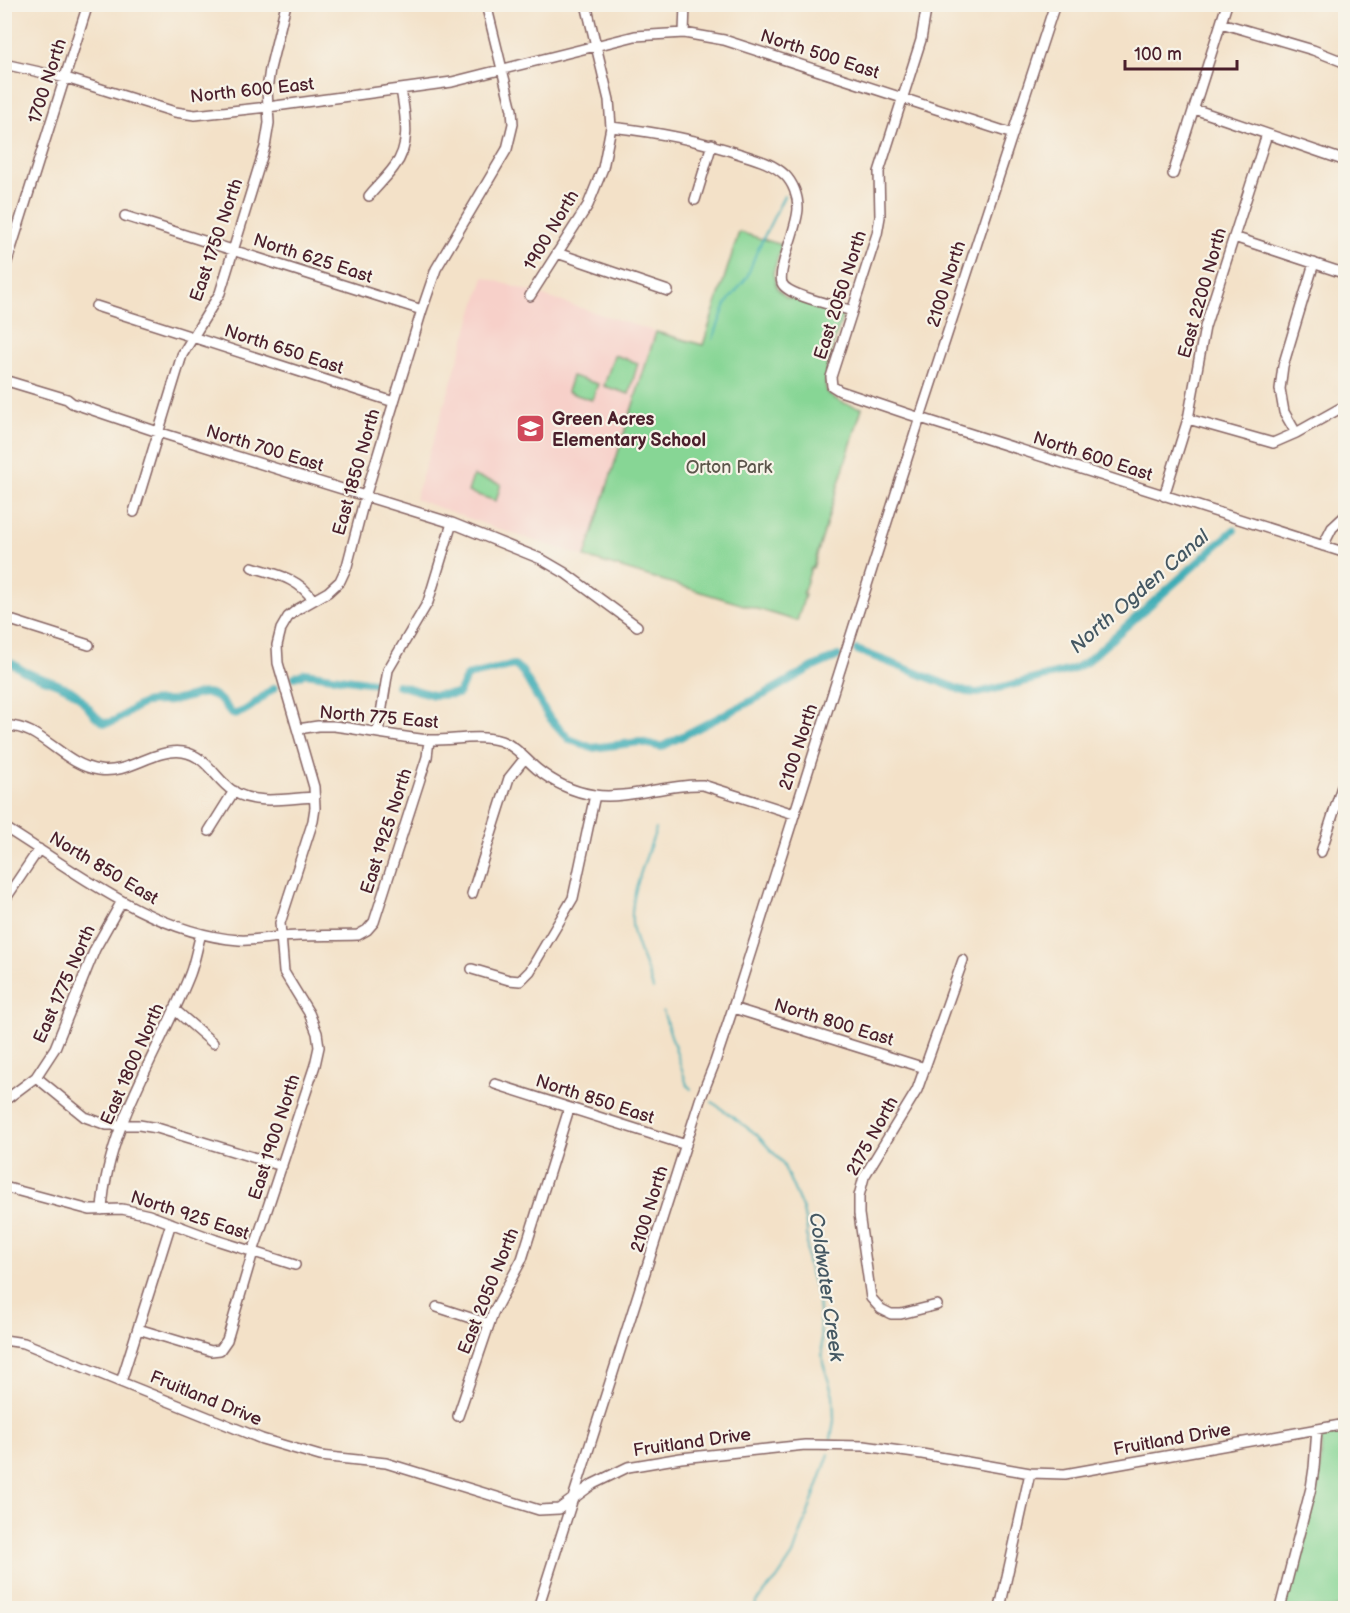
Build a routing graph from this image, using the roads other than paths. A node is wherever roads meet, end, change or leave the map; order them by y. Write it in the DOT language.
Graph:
graph roads {
  1 [pos="88,4"];
  2 [pos="286,4"];
  3 [pos="486,4"];
  4 [pos="586,4"];
  5 [pos="685,4"];
  6 [pos="927,4"];
  7 [pos="1055,4"];
  8 [pos="1227,4"];
  9 [pos="1221,23"];
  10 [pos="684,33"];
  11 [pos="595,46"];
  12 [pos="1346,63"];
  13 [pos="4,64"];
  14 [pos="502,68"];
  15 [pos="66,78"];
  16 [pos="401,89"];
  17 [pos="902,98"];
  18 [pos="268,107"];
  19 [pos="1194,109"];
  20 [pos="611,127"];
  21 [pos="1013,134"];
  22 [pos="1267,134"];
  23 [pos="712,144"];
  24 [pos="1346,161"];
  25 [pos="1173,174"];
  26 [pos="369,196"];
  27 [pos="695,200"];
  28 [pos="125,216"];
  29 [pos="1234,237"];
  30 [pos="233,250"];
  31 [pos="557,253"];
  32 [pos="1314,264"];
  33 [pos="4,272"];
  34 [pos="1346,274"];
  35 [pos="668,291"];
  36 [pos="530,296"];
  37 [pos="96,306"];
  38 [pos="422,310"];
  39 [pos="852,310"];
  40 [pos="192,338"];
  41 [pos="4,380"];
  42 [pos="832,386"];
  43 [pos="394,402"];
  44 [pos="1346,405"];
  45 [pos="920,417"];
  46 [pos="1188,418"];
  47 [pos="158,432"];
  48 [pos="1296,433"];
  49 [pos="1164,496"];
  50 [pos="365,497"];
  51 [pos="134,512"];
  52 [pos="1346,515"];
  53 [pos="452,524"];
  54 [pos="1323,546"];
  55 [pos="1346,553"];
  56 [pos="252,567"];
  57 [pos="313,600"];
  58 [pos="4,618"];
  59 [pos="637,626"];
  60 [pos="89,645"];
  61 [pos="4,725"];
  62 [pos="298,729"];
  63 [pos="378,732"];
  64 [pos="429,740"];
  65 [pos="525,758"];
  66 [pos="1346,774"];
  67 [pos="234,791"];
  68 [pos="595,795"];
  69 [pos="315,797"];
  70 [pos="794,814"];
  71 [pos="4,827"];
  72 [pos="209,831"];
  73 [pos="39,849"];
  74 [pos="1321,852"];
  75 [pos="472,894"];
  76 [pos="4,901"];
  77 [pos="122,901"];
  78 [pos="367,930"];
  79 [pos="201,934"];
  80 [pos="280,937"];
  81 [pos="963,960"];
  82 [pos="472,969"];
  83 [pos="733,1008"];
  84 [pos="174,1010"];
  85 [pos="213,1043"];
  86 [pos="925,1068"];
  87 [pos="36,1077"];
  88 [pos="495,1084"];
  89 [pos="4,1101"];
  90 [pos="569,1109"];
  91 [pos="122,1125"];
  92 [pos="686,1145"];
  93 [pos="282,1166"];
  94 [pos="4,1186"];
  95 [pos="102,1210"];
  96 [pos="171,1223"];
  97 [pos="253,1252"];
  98 [pos="295,1265"];
  99 [pos="937,1305"];
  100 [pos="437,1307"];
  101 [pos="489,1324"];
  102 [pos="138,1329"];
  103 [pos="4,1340"];
  104 [pos="121,1382"];
  105 [pos="458,1416"];
  106 [pos="1346,1424"];
  107 [pos="1317,1429"];
  108 [pos="1029,1473"];
  109 [pos="573,1499"];
  110 [pos="538,1608"];
  111 [pos="1000,1608"];
  112 [pos="1280,1608"];
  1 -- 15 [label="street, 1700 North"];
  2 -- 18 [label="street, East 1750 North"];
  3 -- 14 [label="street, East 1850 North"];
  4 -- 11 [label="street, 1900 North"];
  5 -- 10 [label="street"];
  6 -- 17 [label="street, East 2050 North"];
  7 -- 21 [label="street, 2100 North"];
  8 -- 9 [label="street"];
  9 -- 12 [label="street"];
  9 -- 19 [label="street"];
  10 -- 11 [label="street, North 500 East"];
  10 -- 17 [label="street, North 500 East"];
  11 -- 14 [label="street, North 500 East"];
  11 -- 20 [label="street, 1900 North"];
  13 -- 15 [label="street, North 600 East"];
  14 -- 16 [label="street, North 500 East"];
  14 -- 38 [label="street, East 1850 North"];
  15 -- 18 [label="street, North 600 East"];
  15 -- 33 [label="street, 1700 North"];
  16 -- 18 [label="street, North 600 East"];
  16 -- 26 [label="street"];
  17 -- 21 [label="street, North 500 East"];
  17 -- 39 [label="street, East 2050 North"];
  18 -- 30 [label="street, East 1750 North"];
  19 -- 22 [label="street"];
  19 -- 25 [label="street"];
  20 -- 23 [label="street"];
  20 -- 31 [label="street, 1900 North"];
  21 -- 45 [label="street, 2100 North"];
  22 -- 24 [label="street"];
  22 -- 29 [label="street, East 2200 North"];
  23 -- 27 [label="street"];
  23 -- 39 [label="street"];
  28 -- 30 [label="street, North 625 East"];
  29 -- 32 [label="street"];
  29 -- 46 [label="street, East 2200 North"];
  30 -- 38 [label="street, North 625 East"];
  30 -- 40 [label="street, East 1750 North"];
  31 -- 35 [label="street"];
  31 -- 36 [label="street, 1900 North"];
  32 -- 34 [label="street"];
  32 -- 48 [label="street"];
  37 -- 40 [label="street, North 650 East"];
  38 -- 43 [label="street, East 1850 North"];
  39 -- 42 [label="street, East 2050 North"];
  40 -- 43 [label="street, North 650 East"];
  40 -- 47 [label="street, East 1750 North"];
  41 -- 47 [label="street, North 700 East"];
  42 -- 45 [label="street, North 600 East"];
  43 -- 50 [label="street, East 1850 North"];
  44 -- 48 [label="street"];
  45 -- 49 [label="street, North 600 East"];
  45 -- 70 [label="street, 2100 North"];
  46 -- 48 [label="street"];
  46 -- 49 [label="street, East 2200 North"];
  47 -- 50 [label="street, North 700 East"];
  47 -- 51 [label="street, East 1750 North"];
  49 -- 54 [label="street, North 600 East"];
  50 -- 53 [label="street, North 700 East"];
  50 -- 57 [label="street, East 1850 North"];
  52 -- 54 [label="street"];
  53 -- 59 [label="street, North 700 East"];
  53 -- 63 [label="street"];
  54 -- 55 [label="street, North 600 East"];
  56 -- 57 [label="street"];
  57 -- 62 [label="street, East 1850 North"];
  58 -- 60 [label="street"];
  61 -- 67 [label="street"];
  62 -- 63 [label="street, North 775 East"];
  62 -- 69 [label="street, East 1850 North"];
  63 -- 64 [label="street, North 775 East"];
  64 -- 65 [label="street, North 775 East"];
  64 -- 78 [label="street, East 1925 North"];
  65 -- 68 [label="street, North 775 East"];
  65 -- 75 [label="street"];
  66 -- 74 [label="street"];
  67 -- 69 [label="street"];
  67 -- 72 [label="street"];
  68 -- 70 [label="street, North 775 East"];
  68 -- 82 [label="street"];
  69 -- 80 [label="street, East 1850 North"];
  70 -- 83 [label="street, 2100 North"];
  71 -- 73 [label="street, North 850 East"];
  73 -- 76 [label="street"];
  73 -- 77 [label="street, North 850 East"];
  77 -- 79 [label="street, North 850 East"];
  77 -- 87 [label="street, East 1775 North"];
  78 -- 80 [label="street, North 850 East"];
  79 -- 80 [label="street, North 850 East"];
  79 -- 84 [label="street, East 1800 North"];
  80 -- 93 [label="street, East 1900 North"];
  81 -- 86 [label="street, 2175 North"];
  83 -- 86 [label="street, North 800 East"];
  83 -- 92 [label="street, 2100 North"];
  84 -- 85 [label="street"];
  84 -- 91 [label="street, East 1800 North"];
  86 -- 99 [label="street, 2175 North"];
  87 -- 89 [label="street, East 1775 North"];
  87 -- 91 [label="street"];
  88 -- 90 [label="street, North 850 East"];
  90 -- 92 [label="street, North 850 East"];
  90 -- 101 [label="street, East 2050 North"];
  91 -- 93 [label="street"];
  91 -- 95 [label="street, East 1800 North"];
  92 -- 109 [label="street, 2100 North"];
  93 -- 97 [label="street, East 1900 North"];
  94 -- 95 [label="street, North 925 East"];
  95 -- 96 [label="street, North 925 East"];
  96 -- 97 [label="street, North 925 East"];
  96 -- 102 [label="street"];
  97 -- 98 [label="street, North 925 East"];
  97 -- 102 [label="street, East 1900 North"];
  100 -- 101 [label="street"];
  101 -- 105 [label="street, East 2050 North"];
  102 -- 104 [label="street"];
  103 -- 104 [label="street, Fruitland Drive"];
  104 -- 109 [label="street, Fruitland Drive"];
  106 -- 107 [label="street, Fruitland Drive"];
  107 -- 108 [label="street, Fruitland Drive"];
  107 -- 112 [label="street"];
  108 -- 109 [label="street, Fruitland Drive"];
  108 -- 111 [label="street"];
  109 -- 110 [label="street, 2100 North"];
}
